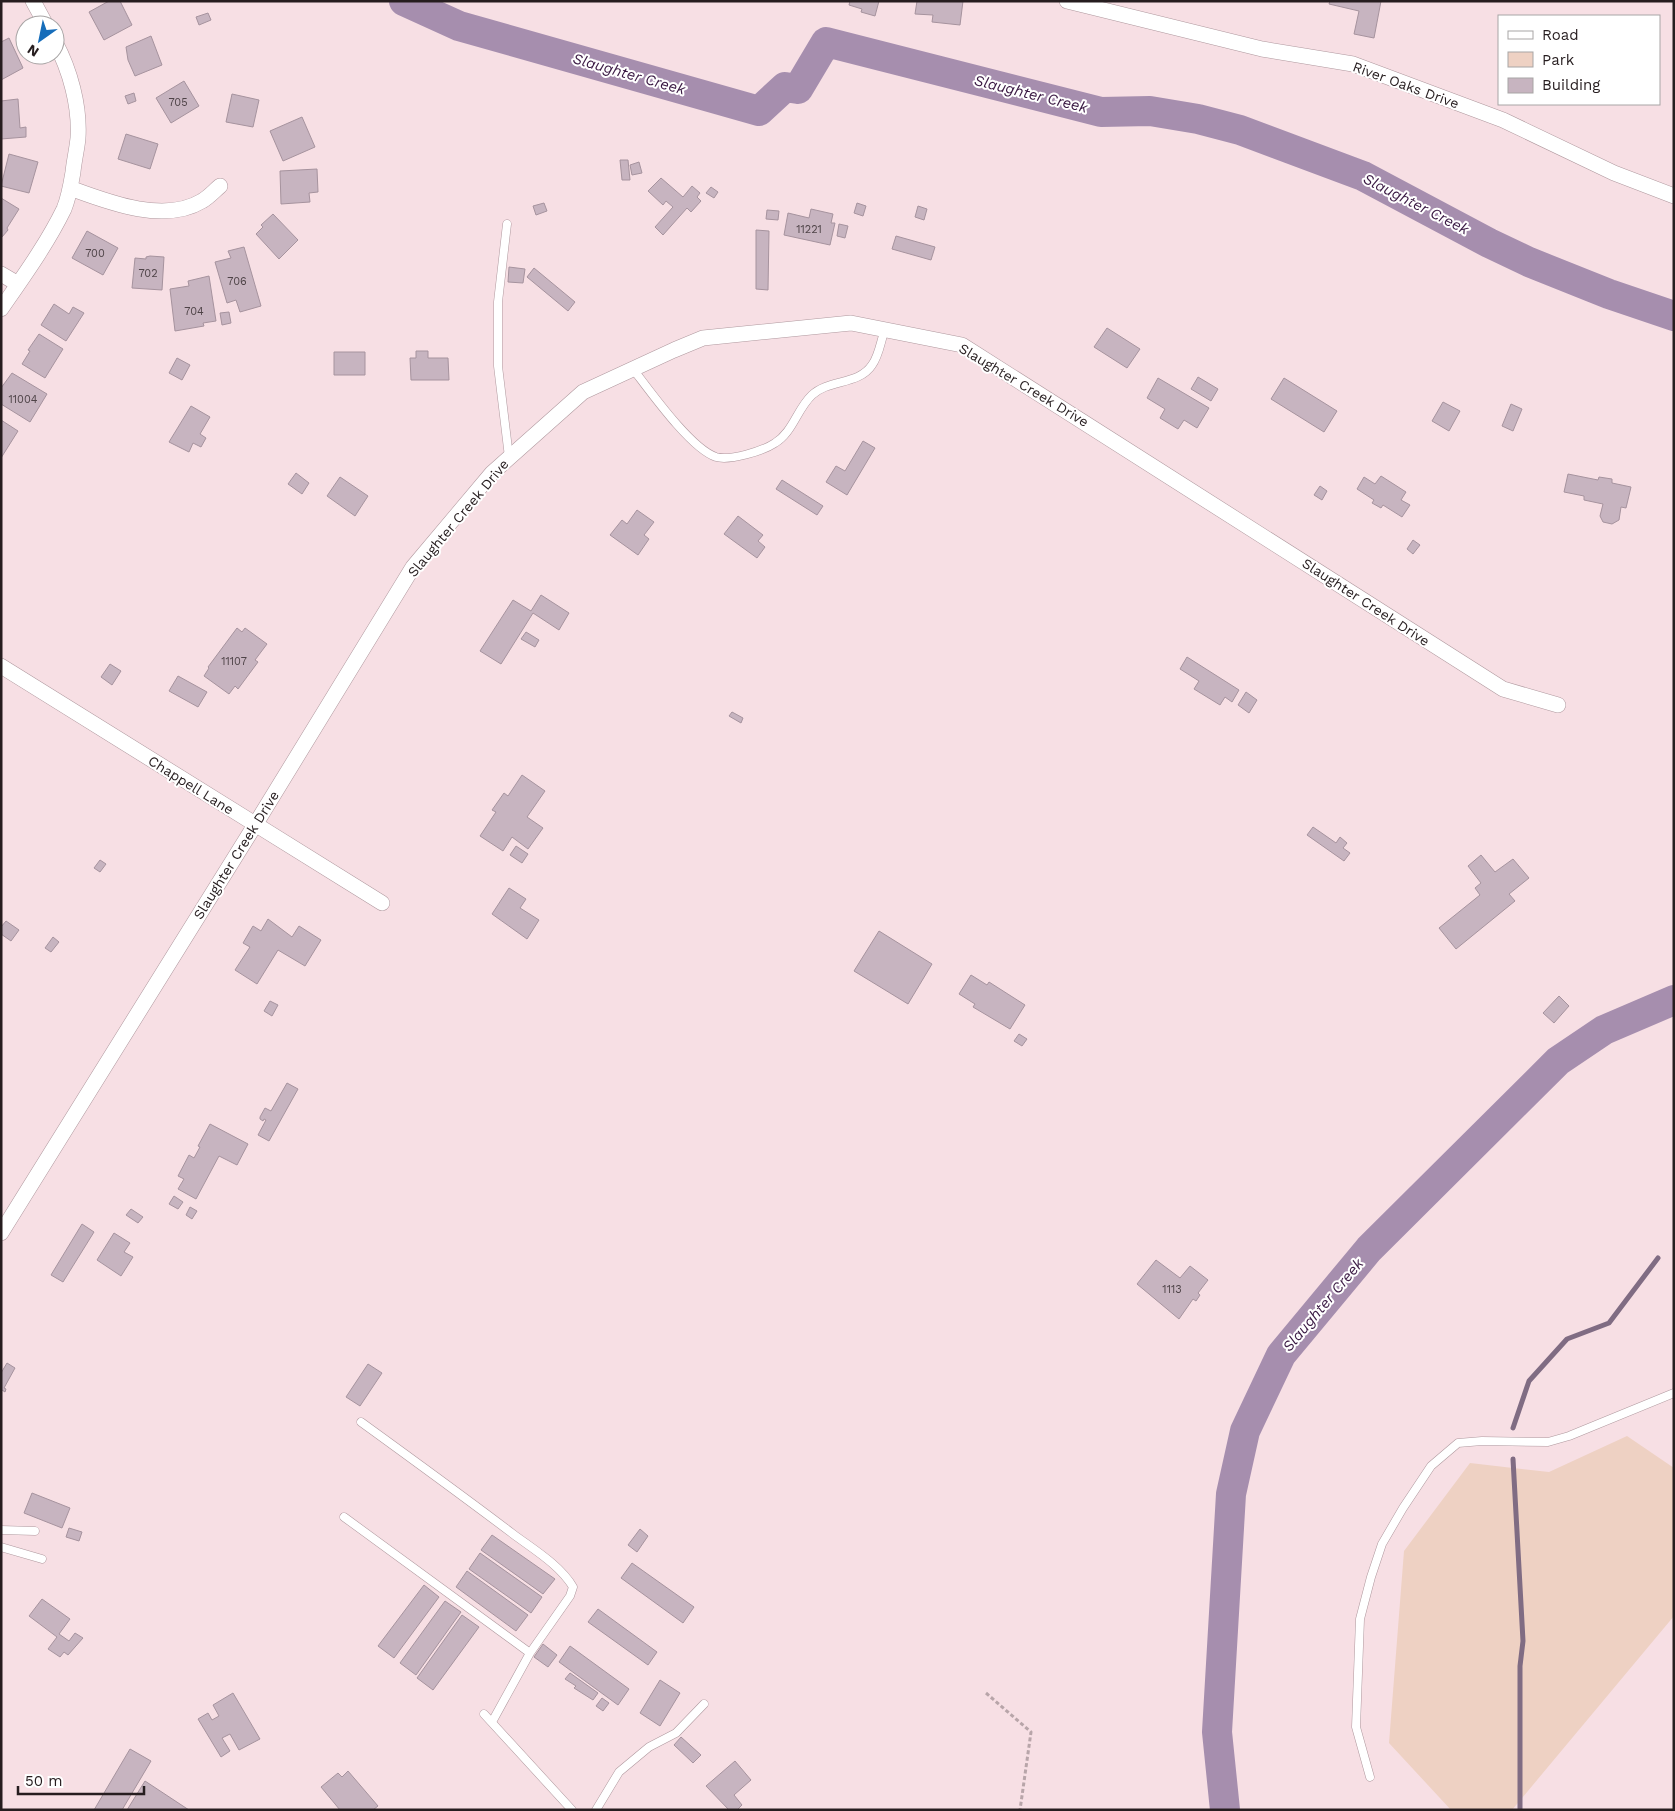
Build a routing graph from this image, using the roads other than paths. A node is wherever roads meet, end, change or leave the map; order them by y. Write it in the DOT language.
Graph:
graph roads {
  1 [pos="33,1"];
  2 [pos="1067,1"];
  3 [pos="41,15"];
  4 [pos="65,65"];
  5 [pos="220,186"];
  6 [pos="70,188"];
  7 [pos="1674,196"];
  8 [pos="507,224"];
  9 [pos="1,274"];
  10 [pos="18,284"];
  11 [pos="1,309"];
  12 [pos="884,329"];
  13 [pos="633,369"];
  14 [pos="509,457"];
  15 [pos="1,666"];
  16 [pos="1558,705"];
  17 [pos="255,825"];
  18 [pos="382,903"];
  19 [pos="1,1233"];
  20 [pos="1674,1393"];
  21 [pos="361,1422"];
  22 [pos="344,1517"];
  23 [pos="1,1530"];
  24 [pos="35,1531"];
  25 [pos="1,1547"];
  26 [pos="42,1559"];
  27 [pos="530,1653"];
  28 [pos="704,1704"];
  29 [pos="484,1714"];
  30 [pos="492,1722"];
  31 [pos="1370,1777"];
  32 [pos="572,1810"];
  33 [pos="596,1810"];
  1 -- 3 [label="street"];
  2 -- 7 [label="street, River Oaks Drive"];
  4 -- 6 [label="street"];
  5 -- 6 [label="street"];
  6 -- 10 [label="street"];
  8 -- 14 [label="lane"];
  9 -- 10 [label="street"];
  10 -- 11 [label="street"];
  12 -- 13 [label="street, Slaughter Creek Drive"];
  12 -- 13 [label="lane"];
  12 -- 16 [label="street, Slaughter Creek Drive"];
  13 -- 14 [label="street, Slaughter Creek Drive"];
  14 -- 17 [label="street, Slaughter Creek Drive"];
  15 -- 17 [label="street, Chappell Lane"];
  17 -- 18 [label="street, Chappell Lane"];
  17 -- 19 [label="street, Slaughter Creek Drive"];
  20 -- 31 [label="lane"];
  21 -- 27 [label="lane"];
  22 -- 27 [label="lane"];
  23 -- 24 [label="lane"];
  25 -- 26 [label="lane"];
  27 -- 30 [label="lane"];
  28 -- 33 [label="lane"];
  29 -- 30 [label="lane"];
  30 -- 32 [label="lane"];
}
